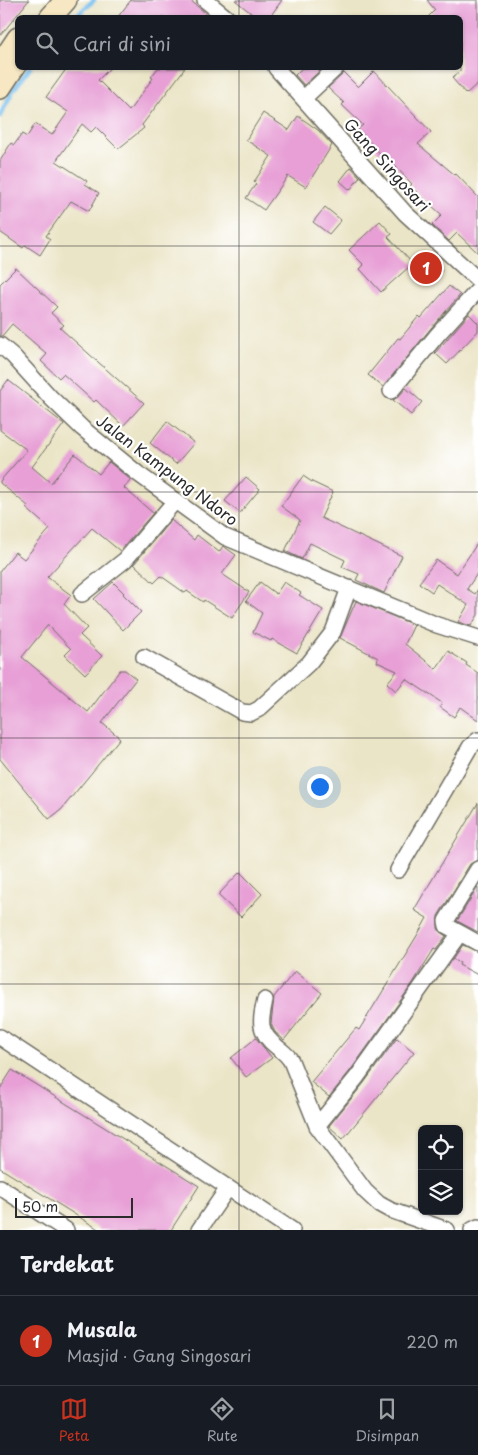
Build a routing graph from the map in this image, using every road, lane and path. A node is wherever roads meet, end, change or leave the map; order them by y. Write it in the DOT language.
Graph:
graph roads {
  1 [pos="48,0"];
  2 [pos="66,0"];
  3 [pos="205,0"];
  4 [pos="36,15"];
  5 [pos="53,15"];
  6 [pos="223,15"];
  7 [pos="15,42"];
  8 [pos="0,65"];
  9 [pos="15,66"];
  10 [pos="278,70"];
  11 [pos="334,70"];
  12 [pos="0,88"];
  13 [pos="304,98"];
  14 [pos="478,280"];
  15 [pos="478,290"];
  16 [pos="0,345"];
  17 [pos="391,392"];
  18 [pos="175,501"];
  19 [pos="349,588"];
  20 [pos="82,594"];
  21 [pos="476,632"];
  22 [pos="144,657"];
  23 [pos="478,740"];
  24 [pos="478,869"];
  25 [pos="398,870"];
  26 [pos="460,933"];
  27 [pos="478,943"];
  28 [pos="265,1000"];
  29 [pos="0,1037"];
  30 [pos="317,1126"];
  31 [pos="0,1187"];
  32 [pos="228,1188"];
  33 [pos="478,1227"];
  34 [pos="66,1230"];
  35 [pos="199,1230"];
  36 [pos="292,1230"];
  37 [pos="447,1230"];
  38 [pos="472,1230"];
  1 -- 4 [label="main road"];
  2 -- 5 [label="main road"];
  3 -- 6 [label="street"];
  7 -- 8 [label="main road"];
  9 -- 12 [label="main road"];
  10 -- 13 [label="street, Gang Singosari"];
  11 -- 13 [label="street"];
  13 -- 14 [label="street, Gang Singosari"];
  15 -- 17 [label="street"];
  16 -- 18 [label="street, Jalan Kampung Ndoro"];
  18 -- 19 [label="street, Jalan Kampung Ndoro"];
  18 -- 20 [label="street"];
  19 -- 21 [label="street, Jalan Kampung Ndoro"];
  19 -- 22 [label="street"];
  23 -- 25 [label="street"];
  24 -- 26 [label="street"];
  26 -- 27 [label="street"];
  26 -- 30 [label="street"];
  28 -- 30 [label="street"];
  29 -- 32 [label="street"];
  30 -- 37 [label="street"];
  31 -- 34 [label="street"];
  32 -- 35 [label="street"];
  32 -- 36 [label="street"];
  33 -- 38 [label="street"];
}
